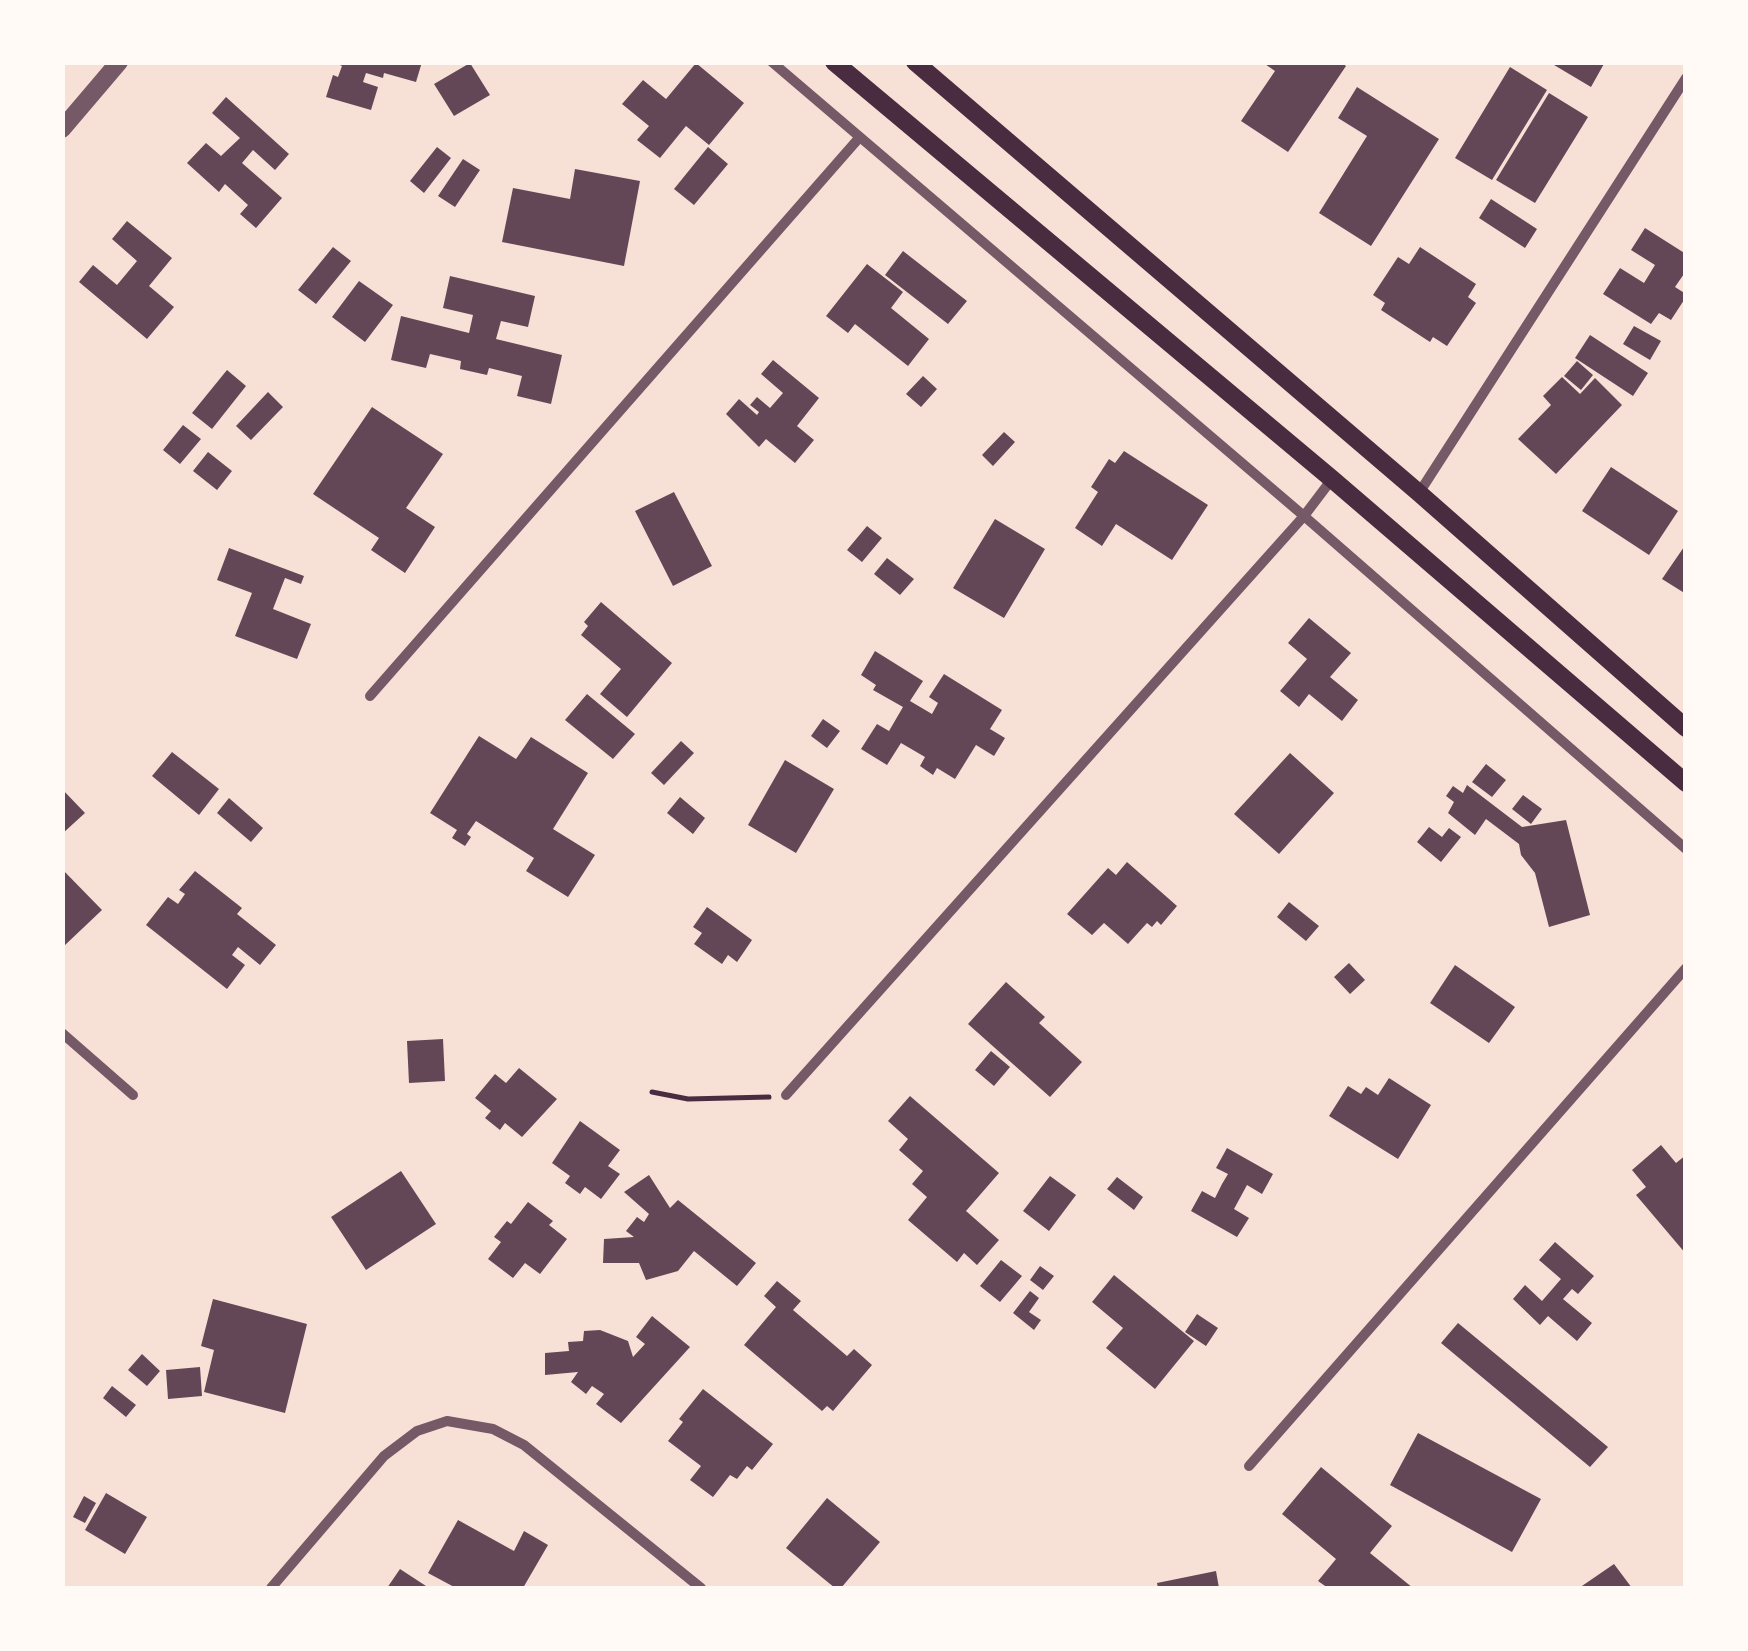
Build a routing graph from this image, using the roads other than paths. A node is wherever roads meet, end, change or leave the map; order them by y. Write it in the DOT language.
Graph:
graph roads {
  1 [pos="118,62"];
  2 [pos="772,62"];
  3 [pos="834,62"];
  4 [pos="915,62"];
  5 [pos="1686,78"];
  6 [pos="62,129"];
  7 [pos="859,138"];
  8 [pos="1332,479"];
  9 [pos="1420,493"];
  10 [pos="1304,516"];
  11 [pos="370,696"];
  12 [pos="1686,728"];
  13 [pos="1686,783"];
  14 [pos="1686,849"];
  15 [pos="1686,968"];
  16 [pos="62,1033"];
  17 [pos="133,1095"];
  18 [pos="786,1096"];
  19 [pos="1249,1466"];
  20 [pos="271,1588"];
  21 [pos="701,1588"];
  1 -- 6 [label="street"];
  2 -- 7 [label="street"];
  3 -- 8 [label="main road"];
  4 -- 9 [label="main road"];
  5 -- 9 [label="street"];
  7 -- 10 [label="street"];
  7 -- 11 [label="street"];
  8 -- 10 [label="street"];
  8 -- 13 [label="main road"];
  9 -- 12 [label="main road"];
  10 -- 14 [label="street"];
  10 -- 18 [label="street"];
  15 -- 19 [label="street"];
  16 -- 17 [label="street"];
  20 -- 21 [label="street"];
}
